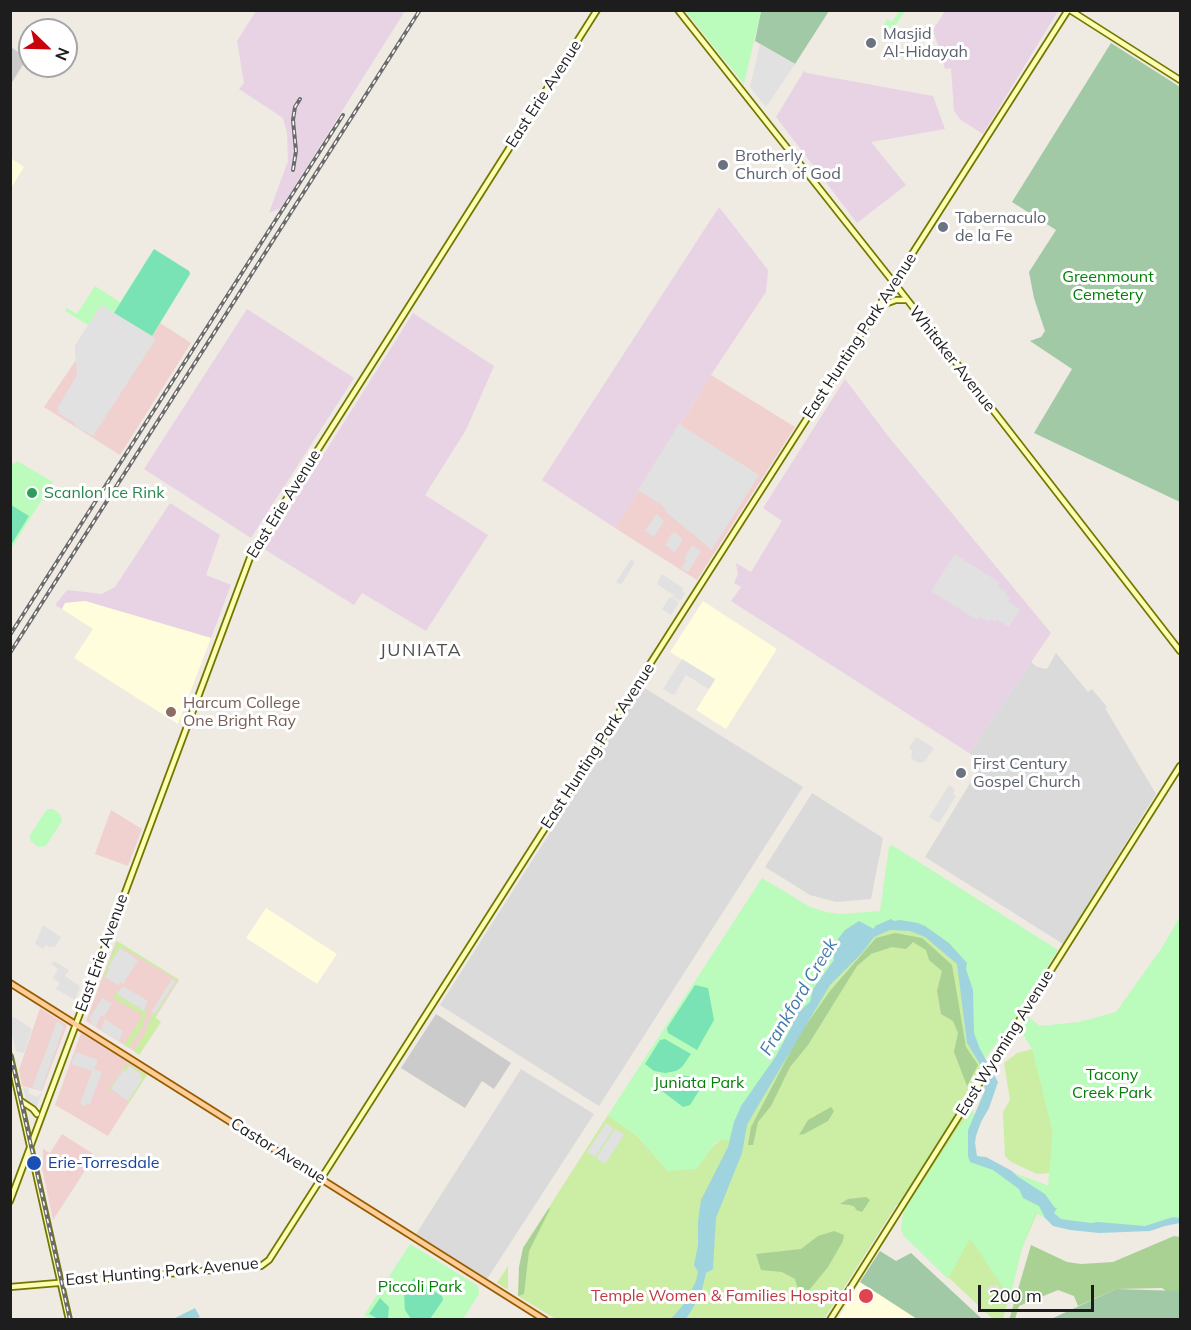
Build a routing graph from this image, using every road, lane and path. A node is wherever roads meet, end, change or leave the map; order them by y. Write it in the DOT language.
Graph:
graph roads {
  1 [pos="597,10"];
  2 [pos="678,10"];
  3 [pos="1069,10"];
  4 [pos="1180,80"];
  5 [pos="894,284"];
  6 [pos="906,300"];
  7 [pos="880,306"];
  8 [pos="1180,651"];
  9 [pos="1180,766"];
  10 [pos="10,983"];
  11 [pos="76,1024"];
  12 [pos="10,1058"];
  13 [pos="20,1100"];
  14 [pos="37,1114"];
  15 [pos="31,1147"];
  16 [pos="322,1179"];
  17 [pos="10,1201"];
  18 [pos="61,1282"];
  19 [pos="10,1287"];
  20 [pos="69,1320"];
  21 [pos="545,1320"];
  22 [pos="830,1320"];
  1 -- 11 [label="main road, East Erie Avenue"];
  2 -- 5 [label="main road, Whitaker Avenue"];
  3 -- 4 [label="main road"];
  3 -- 5 [label="main road, East Hunting Park Avenue"];
  5 -- 6 [label="main road, Whitaker Avenue"];
  5 -- 7 [label="main road, East Hunting Park Avenue"];
  6 -- 7 [label="main road"];
  6 -- 8 [label="main road, Whitaker Avenue"];
  7 -- 16 [label="main road, East Hunting Park Avenue"];
  9 -- 22 [label="main road, East Wyoming Avenue"];
  10 -- 11 [label="main road, Castor Avenue"];
  11 -- 15 [label="main road, East Erie Avenue"];
  11 -- 16 [label="main road, Castor Avenue"];
  12 -- 13 [label="main road"];
  13 -- 14 [label="main road"];
  13 -- 15 [label="main road"];
  15 -- 17 [label="main road, East Erie Avenue"];
  15 -- 18 [label="main road"];
  16 -- 18 [label="main road, East Hunting Park Avenue"];
  16 -- 21 [label="main road, Castor Avenue"];
  18 -- 19 [label="main road, East Hunting Park Avenue"];
  18 -- 20 [label="main road"];
}
